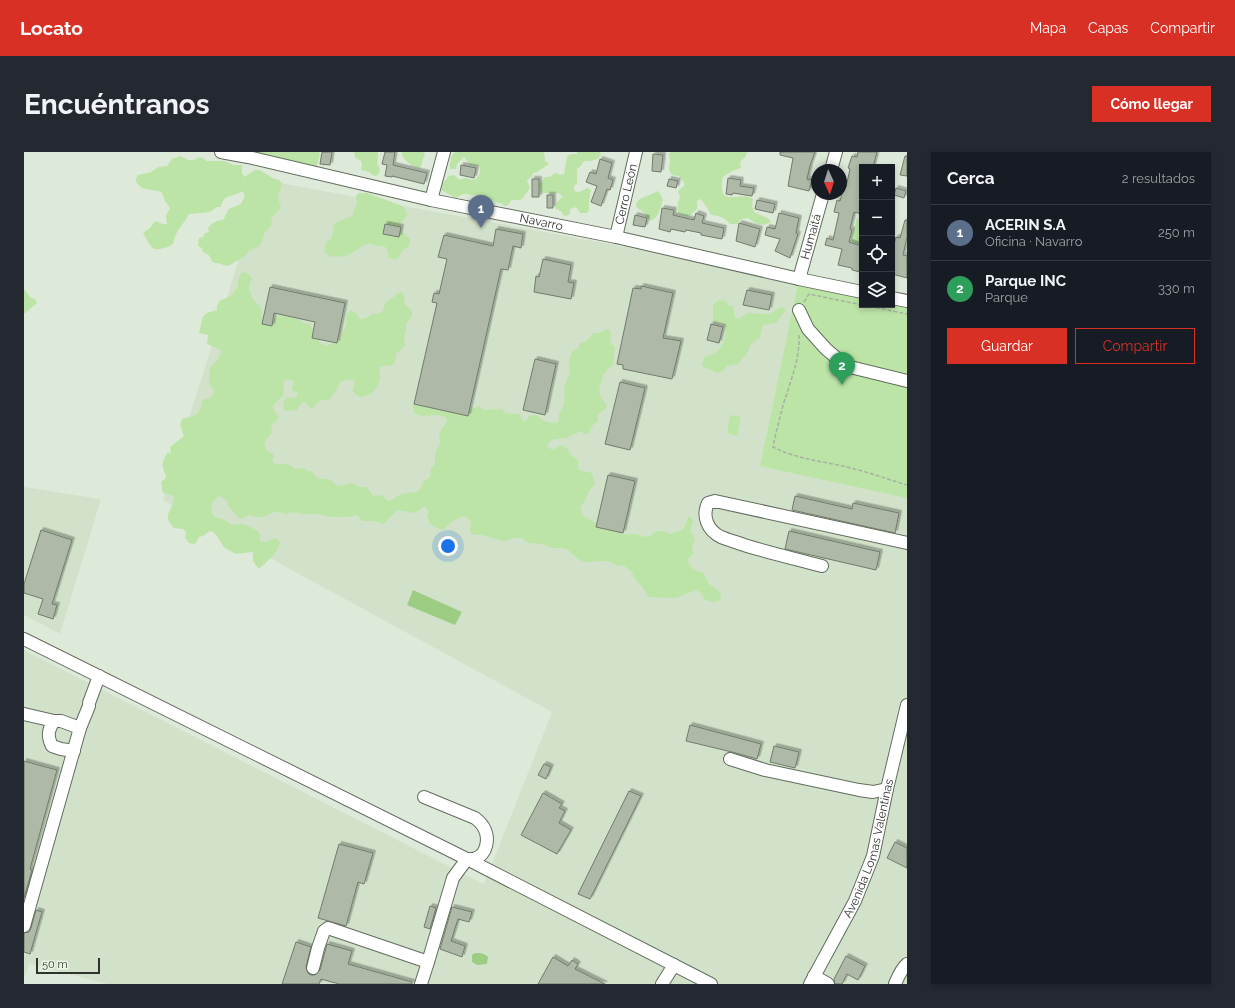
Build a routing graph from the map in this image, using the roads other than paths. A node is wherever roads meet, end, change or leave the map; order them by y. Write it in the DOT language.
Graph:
graph roads {
  1 [pos="221,152"];
  2 [pos="444,152"];
  3 [pos="636,152"];
  4 [pos="836,152"];
  5 [pos="249,155"];
  6 [pos="833,164"];
  7 [pos="431,200"];
  8 [pos="821,200"];
  9 [pos="616,237"];
  10 [pos="799,279"];
  11 [pos="859,291"];
  12 [pos="895,299"];
  13 [pos="907,301"];
  14 [pos="799,310"];
  15 [pos="907,381"];
  16 [pos="907,543"];
  17 [pos="822,566"];
  18 [pos="24,639"];
  19 [pos="99,676"];
  20 [pos="907,704"];
  21 [pos="24,714"];
  22 [pos="54,722"];
  23 [pos="80,728"];
  24 [pos="74,751"];
  25 [pos="730,759"];
  26 [pos="887,789"];
  27 [pos="424,796"];
  28 [pos="467,859"];
  29 [pos="24,926"];
  30 [pos="428,962"];
  31 [pos="907,964"];
  32 [pos="674,965"];
  33 [pos="314,968"];
  34 [pos="812,980"];
  35 [pos="708,983"];
  36 [pos="421,984"];
  37 [pos="662,984"];
  38 [pos="828,984"];
  39 [pos="895,984"];
  1 -- 5 [label="street, Navarro"];
  2 -- 7 [label="street"];
  3 -- 9 [label="street, Cerro León"];
  4 -- 6 [label="street"];
  5 -- 7 [label="street, Navarro"];
  7 -- 9 [label="street, Navarro"];
  8 -- 10 [label="street, Humaitá"];
  9 -- 10 [label="street, Navarro"];
  10 -- 11 [label="street, Navarro"];
  12 -- 13 [label="street"];
  14 -- 15 [label="street"];
  16 -- 17 [label="street"];
  18 -- 19 [label="street"];
  19 -- 23 [label="street"];
  19 -- 28 [label="street"];
  20 -- 26 [label="street, Avenida Lomas Valentinas"];
  21 -- 22 [label="street"];
  22 -- 23 [label="street"];
  22 -- 24 [label="street"];
  23 -- 24 [label="street"];
  24 -- 29 [label="street"];
  25 -- 26 [label="street"];
  26 -- 34 [label="street, Avenida Lomas Valentinas"];
  27 -- 28 [label="street"];
  28 -- 30 [label="street"];
  28 -- 32 [label="street"];
  30 -- 33 [label="street"];
  30 -- 36 [label="street"];
  31 -- 39 [label="street"];
  32 -- 35 [label="street"];
  32 -- 37 [label="street"];
  34 -- 38 [label="street"];
}
